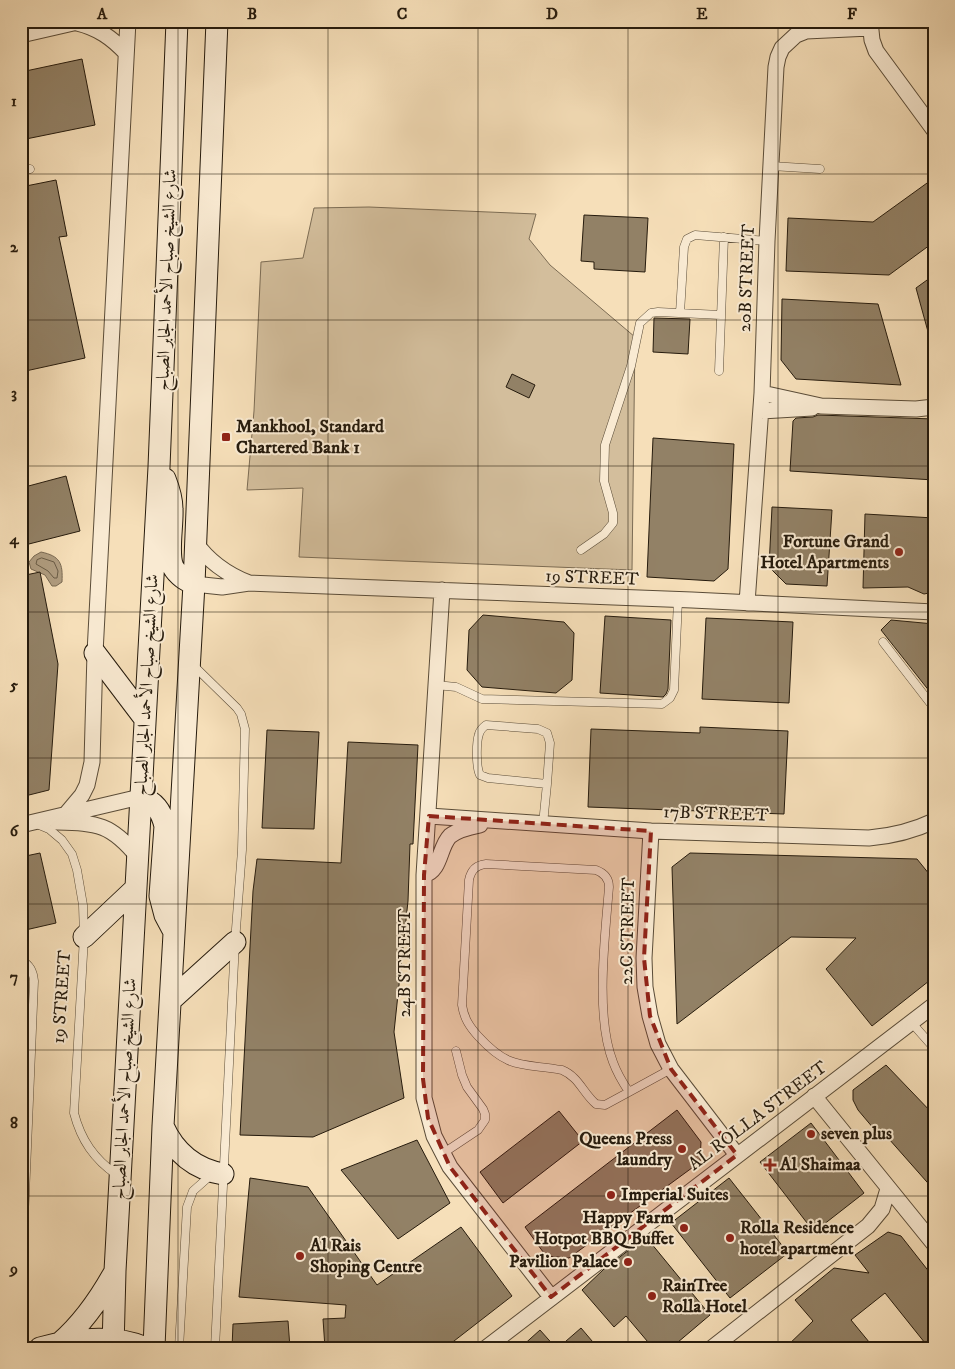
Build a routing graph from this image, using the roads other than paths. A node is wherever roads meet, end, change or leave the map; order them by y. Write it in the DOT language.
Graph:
graph roads {
  1 [pos="128,21"];
  2 [pos="177,21"];
  3 [pos="217,21"];
  4 [pos="80,22"];
  5 [pos="870,25"];
  6 [pos="21,35"];
  7 [pos="126,54"];
  8 [pos="934,130"];
  9 [pos="771,166"];
  10 [pos="30,168"];
  11 [pos="820,168"];
  12 [pos="21,171"];
  13 [pos="724,238"];
  14 [pos="767,241"];
  15 [pos="680,313"];
  16 [pos="721,315"];
  17 [pos="719,371"];
  18 [pos="762,393"];
  19 [pos="821,406"];
  20 [pos="934,407"];
  21 [pos="761,411"];
  22 [pos="159,468"];
  23 [pos="195,542"];
  24 [pos="581,550"];
  25 [pos="249,583"];
  26 [pos="194,584"];
  27 [pos="442,590"];
  28 [pos="678,600"];
  29 [pos="747,604"];
  30 [pos="934,612"];
  31 [pos="883,642"];
  32 [pos="95,654"];
  33 [pos="190,661"];
  34 [pos="436,686"];
  35 [pos="934,708"];
  36 [pos="145,718"];
  37 [pos="547,784"];
  38 [pos="140,797"];
  39 [pos="66,814"];
  40 [pos="429,816"];
  41 [pos="934,820"];
  42 [pos="494,822"];
  43 [pos="27,824"];
  44 [pos="543,824"];
  45 [pos="651,831"];
  46 [pos="138,857"];
  47 [pos="424,875"];
  48 [pos="136,888"];
  49 [pos="175,932"];
  50 [pos="84,937"];
  51 [pos="235,942"];
  52 [pos="21,960"];
  53 [pos="171,1000"];
  54 [pos="934,1005"];
  55 [pos="911,1022"];
  56 [pos="934,1048"];
  57 [pos="456,1051"];
  58 [pos="671,1070"];
  59 [pos="21,1085"];
  60 [pos="630,1092"];
  61 [pos="814,1096"];
  62 [pos="28,1109"];
  63 [pos="163,1126"];
  64 [pos="442,1154"];
  65 [pos="737,1155"];
  66 [pos="219,1173"];
  67 [pos="120,1177"];
  68 [pos="888,1189"];
  69 [pos="934,1244"];
  70 [pos="22,1256"];
  71 [pos="115,1271"];
  72 [pos="21,1290"];
  73 [pos="551,1297"];
  74 [pos="50,1345"];
  75 [pos="115,1345"];
  76 [pos="146,1348"];
  77 [pos="154,1348"];
  78 [pos="179,1348"];
  79 [pos="215,1348"];
  80 [pos="486,1348"];
  81 [pos="712,1348"];
  1 -- 7 [label="street"];
  2 -- 22 [label="main road, شارع الشيخ صباح الأحمد الجابر الصباح"];
  3 -- 23 [label="main road"];
  4 -- 6 [label="street"];
  4 -- 7 [label="street"];
  5 -- 8 [label="street"];
  5 -- 9 [label="street, 20B STREET"];
  7 -- 32 [label="street"];
  9 -- 11 [label="lane"];
  9 -- 14 [label="street, 20B STREET"];
  10 -- 12 [label="lane"];
  13 -- 14 [label="lane"];
  13 -- 15 [label="lane"];
  13 -- 16 [label="lane"];
  14 -- 18 [label="street, 20B STREET"];
  15 -- 16 [label="lane"];
  15 -- 24 [label="lane"];
  16 -- 17 [label="lane"];
  18 -- 19 [label="street"];
  18 -- 21 [label="street, 20B STREET"];
  19 -- 20 [label="street"];
  19 -- 21 [label="street"];
  21 -- 29 [label="street, 20B STREET"];
  22 -- 26 [label="main road"];
  22 -- 36 [label="main road, شارع الشيخ صباح الأحمد الجابر الصباح"];
  23 -- 25 [label="street, 19 STREET"];
  23 -- 26 [label="main road"];
  25 -- 26 [label="street, 19 STREET"];
  25 -- 27 [label="street, 19 STREET"];
  26 -- 33 [label="main road"];
  27 -- 28 [label="street, 19 STREET"];
  27 -- 34 [label="street, 24B STREET"];
  28 -- 29 [label="street, 19 STREET"];
  28 -- 34 [label="lane"];
  29 -- 30 [label="street, 19 STREET"];
  31 -- 35 [label="lane"];
  32 -- 36 [label="main road"];
  32 -- 39 [label="street"];
  33 -- 49 [label="main road"];
  33 -- 51 [label="lane"];
  34 -- 40 [label="street, 24B STREET"];
  36 -- 38 [label="main road, شارع الشيخ صباح الأحمد الجابر الصباح"];
  37 -- 37 [label="lane"];
  37 -- 44 [label="lane"];
  38 -- 39 [label="street"];
  38 -- 46 [label="main road, شارع الشيخ صباح الأحمد الجابر الصباح"];
  38 -- 49 [label="main road"];
  39 -- 43 [label="street"];
  40 -- 42 [label="street, 17B STREET"];
  40 -- 47 [label="street, 24B STREET"];
  41 -- 45 [label="street, 17B STREET"];
  42 -- 44 [label="street, 17B STREET"];
  42 -- 47 [label="street, 17B STREET"];
  43 -- 46 [label="street"];
  43 -- 50 [label="lane, 19 STREET"];
  44 -- 45 [label="street, 17B STREET"];
  45 -- 58 [label="street, 22C STREET"];
  46 -- 48 [label="main road, شارع الشيخ صباح الأحمد الجابر الصباح"];
  47 -- 64 [label="street, 24B STREET"];
  48 -- 50 [label="main road"];
  48 -- 67 [label="main road, شارع الشيخ صباح الأحمد الجابر الصباح"];
  49 -- 53 [label="main road"];
  50 -- 67 [label="lane, 19 STREET"];
  51 -- 53 [label="main road"];
  51 -- 66 [label="lane"];
  52 -- 62 [label="lane"];
  53 -- 63 [label="main road"];
  54 -- 55 [label="street, AL ROLLA STREET"];
  55 -- 56 [label="lane"];
  55 -- 61 [label="street, AL ROLLA STREET"];
  57 -- 64 [label="lane"];
  58 -- 60 [label="lane"];
  58 -- 65 [label="street, 22C STREET"];
  59 -- 62 [label="lane"];
  60 -- 60 [label="lane"];
  61 -- 65 [label="street, AL ROLLA STREET"];
  61 -- 68 [label="street"];
  62 -- 70 [label="lane"];
  63 -- 66 [label="main road"];
  63 -- 77 [label="main road"];
  64 -- 73 [label="street, 24B STREET"];
  65 -- 73 [label="street, AL ROLLA STREET"];
  66 -- 78 [label="lane"];
  66 -- 79 [label="lane"];
  67 -- 71 [label="main road, شارع الشيخ صباح الأحمد الجابر الصباح"];
  68 -- 69 [label="street"];
  68 -- 81 [label="street"];
  70 -- 72 [label="lane"];
  71 -- 74 [label="main road"];
  71 -- 75 [label="main road, شارع الشيخ صباح الأحمد الجابر الصباح"];
  73 -- 80 [label="street, AL ROLLA STREET"];
  74 -- 75 [label="main road"];
  75 -- 76 [label="main road"];
}
